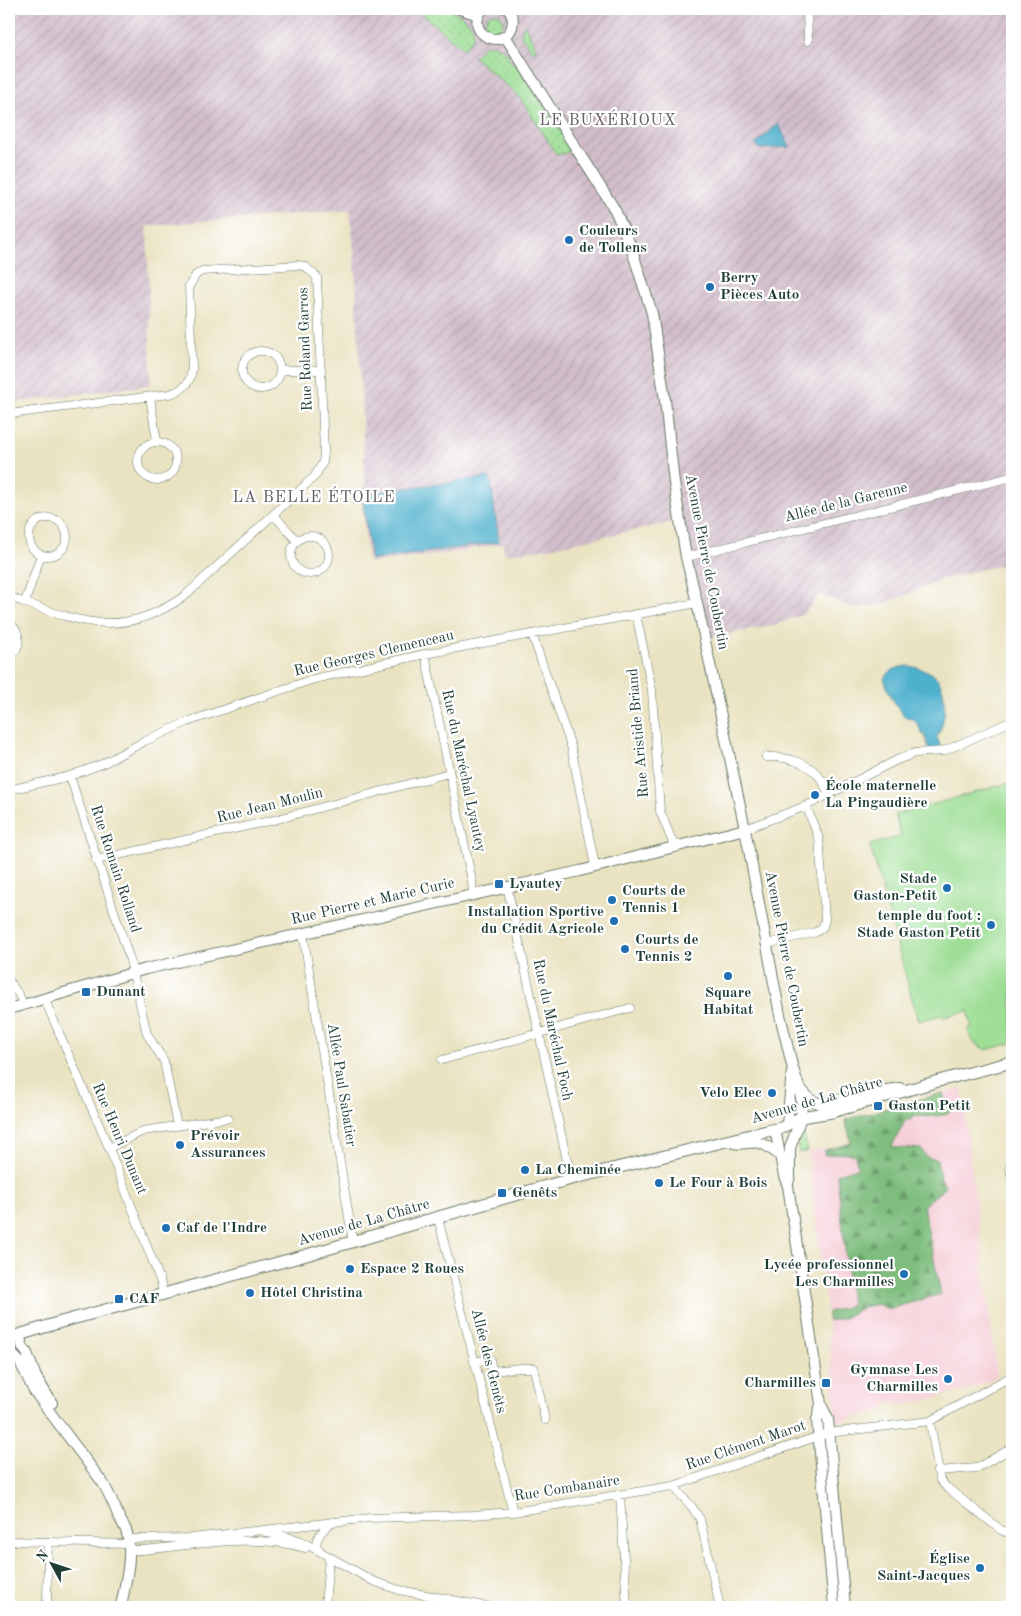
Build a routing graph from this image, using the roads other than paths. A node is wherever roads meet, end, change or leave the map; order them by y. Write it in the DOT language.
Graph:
graph roads {
  1 [pos="460,9"];
  2 [pos="508,9"];
  3 [pos="807,9"];
  4 [pos="481,12"];
  5 [pos="505,36"];
  6 [pos="808,41"];
  7 [pos="280,370"];
  8 [pos="321,370"];
  9 [pos="150,397"];
  10 [pos="9,414"];
  11 [pos="157,442"];
  12 [pos="1012,477"];
  13 [pos="274,514"];
  14 [pos="297,541"];
  15 [pos="41,555"];
  16 [pos="686,557"];
  17 [pos="9,596"];
  18 [pos="25,602"];
  19 [pos="697,603"];
  20 [pos="636,614"];
  21 [pos="9,623"];
  22 [pos="532,634"];
  23 [pos="425,654"];
  24 [pos="9,657"];
  25 [pos="1012,720"];
  26 [pos="766,756"];
  27 [pos="449,773"];
  28 [pos="70,776"];
  29 [pos="9,790"];
  30 [pos="829,795"];
  31 [pos="806,806"];
  32 [pos="745,829"];
  33 [pos="675,848"];
  34 [pos="96,860"];
  35 [pos="595,866"];
  36 [pos="507,886"];
  37 [pos="473,894"];
  38 [pos="303,933"];
  39 [pos="767,944"];
  40 [pos="133,972"];
  41 [pos="9,981"];
  42 [pos="44,998"];
  43 [pos="23,1004"];
  44 [pos="630,1008"];
  45 [pos="9,1009"];
  46 [pos="539,1033"];
  47 [pos="442,1060"];
  48 [pos="1012,1062"];
  49 [pos="792,1065"];
  50 [pos="942,1080"];
  51 [pos="799,1087"];
  52 [pos="811,1100"];
  53 [pos="802,1117"];
  54 [pos="228,1118"];
  55 [pos="176,1126"];
  56 [pos="781,1127"];
  57 [pos="728,1141"];
  58 [pos="109,1148"];
  59 [pos="780,1156"];
  60 [pos="1012,1162"];
  61 [pos="790,1171"];
  62 [pos="572,1179"];
  63 [pos="1012,1180"];
  64 [pos="788,1184"];
  65 [pos="438,1218"];
  66 [pos="353,1242"];
  67 [pos="163,1294"];
  68 [pos="34,1330"];
  69 [pos="14,1336"];
  70 [pos="9,1351"];
  71 [pos="25,1351"];
  72 [pos="20,1362"];
  73 [pos="474,1362"];
  74 [pos="1012,1376"];
  75 [pos="545,1420"];
  76 [pos="930,1421"];
  77 [pos="824,1434"];
  78 [pos="1012,1448"];
  79 [pos="937,1470"];
  80 [pos="673,1486"];
  81 [pos="620,1495"];
  82 [pos="513,1512"];
  83 [pos="123,1522"];
  84 [pos="333,1522"];
  85 [pos="1012,1526"];
  86 [pos="258,1531"];
  87 [pos="9,1541"];
  88 [pos="48,1542"];
  89 [pos="129,1544"];
  90 [pos="321,1552"];
  91 [pos="329,1557"];
  92 [pos="461,1605"];
  93 [pos="47,1607"];
  94 [pos="121,1607"];
  95 [pos="325,1607"];
  96 [pos="490,1607"];
  97 [pos="627,1607"];
  98 [pos="720,1607"];
  99 [pos="834,1607"];
  100 [pos="844,1607"];
  1 -- 4 [label="street"];
  2 -- 5 [label="street"];
  3 -- 6 [label="street"];
  4 -- 5 [label="street"];
  5 -- 16 [label="street, Avenue Pierre de Coubertin"];
  7 -- 7 [label="street"];
  7 -- 8 [label="street"];
  8 -- 9 [label="street, Rue Roland Garros"];
  8 -- 13 [label="street, Rue Roland Garros"];
  9 -- 10 [label="street, Rue Roland Garros"];
  9 -- 11 [label="street"];
  11 -- 11 [label="street"];
  12 -- 16 [label="street, Allée de la Garenne"];
  13 -- 14 [label="street"];
  13 -- 18 [label="street, Rue Roland Garros"];
  14 -- 14 [label="street"];
  15 -- 15 [label="street"];
  15 -- 18 [label="street"];
  16 -- 19 [label="street, Avenue Pierre de Coubertin"];
  17 -- 18 [label="street, Rue Roland Garros"];
  19 -- 20 [label="street, Rue Georges Clemenceau"];
  19 -- 32 [label="street, Avenue Pierre de Coubertin"];
  20 -- 22 [label="street, Rue Georges Clemenceau"];
  20 -- 33 [label="street, Rue Aristide Briand"];
  21 -- 24 [label="street"];
  22 -- 23 [label="street, Rue Georges Clemenceau"];
  22 -- 35 [label="street"];
  23 -- 27 [label="street, Rue du Maréchal Lyautey"];
  23 -- 28 [label="street, Rue Georges Clemenceau"];
  25 -- 30 [label="street"];
  26 -- 30 [label="street"];
  27 -- 34 [label="street, Rue Jean Moulin"];
  27 -- 37 [label="street, Rue du Maréchal Lyautey"];
  28 -- 29 [label="street, Rue Georges Clemenceau"];
  28 -- 34 [label="street, Rue Romain Rolland"];
  30 -- 31 [label="street"];
  31 -- 32 [label="street"];
  31 -- 39 [label="street"];
  32 -- 33 [label="street, Rue Pierre et Marie Curie"];
  32 -- 39 [label="street, Avenue Pierre de Coubertin"];
  33 -- 35 [label="street, Rue Pierre et Marie Curie"];
  34 -- 40 [label="street, Rue Romain Rolland"];
  35 -- 36 [label="street, Rue Pierre et Marie Curie"];
  36 -- 37 [label="street, Rue Pierre et Marie Curie"];
  36 -- 46 [label="street, Rue du Maréchal Foch"];
  37 -- 38 [label="street, Rue Pierre et Marie Curie"];
  38 -- 40 [label="street, Rue Pierre et Marie Curie"];
  38 -- 66 [label="street, Allée Paul Sabatier"];
  39 -- 49 [label="street, Avenue Pierre de Coubertin"];
  40 -- 42 [label="street, Rue Pierre et Marie Curie"];
  40 -- 55 [label="street, Rue Romain Rolland"];
  41 -- 43 [label="street"];
  42 -- 43 [label="street, Rue Pierre et Marie Curie"];
  42 -- 58 [label="street, Rue Henri Dunant"];
  43 -- 45 [label="street, Rue Pierre et Marie Curie"];
  44 -- 46 [label="street"];
  46 -- 47 [label="street"];
  46 -- 62 [label="street, Rue du Maréchal Foch"];
  48 -- 50 [label="main road, Avenue de La Châtre"];
  49 -- 51 [label="street, Avenue Pierre de Coubertin"];
  49 -- 56 [label="street, Avenue Pierre de Coubertin"];
  50 -- 52 [label="street, Avenue de La Châtre"];
  50 -- 53 [label="main road, Avenue de La Châtre"];
  51 -- 52 [label="street, Avenue Pierre de Coubertin"];
  51 -- 53 [label="street, Avenue Pierre de Coubertin"];
  53 -- 56 [label="main road, Avenue de La Châtre"];
  53 -- 61 [label="street"];
  54 -- 55 [label="street"];
  55 -- 58 [label="street"];
  56 -- 57 [label="main road, Avenue de La Châtre"];
  56 -- 59 [label="street"];
  56 -- 61 [label="street"];
  57 -- 59 [label="street, Avenue de La Châtre"];
  57 -- 62 [label="main road, Avenue de La Châtre"];
  58 -- 67 [label="street, Rue Henri Dunant"];
  59 -- 64 [label="street"];
  60 -- 63 [label="street"];
  61 -- 64 [label="street"];
  62 -- 65 [label="main road, Avenue de La Châtre"];
  64 -- 77 [label="street"];
  65 -- 66 [label="main road, Avenue de La Châtre"];
  65 -- 73 [label="street, Allée des Genêts"];
  66 -- 67 [label="main road, Avenue de La Châtre"];
  67 -- 68 [label="main road, Avenue de La Châtre"];
  68 -- 69 [label="main road, Avenue de La Châtre"];
  68 -- 71 [label="street"];
  69 -- 71 [label="street"];
  70 -- 72 [label="street"];
  71 -- 72 [label="street"];
  71 -- 83 [label="street"];
  72 -- 83 [label="street"];
  73 -- 75 [label="street"];
  73 -- 82 [label="street, Allée des Genêts"];
  74 -- 76 [label="street"];
  76 -- 77 [label="street, Rue Clément Marot"];
  76 -- 79 [label="street"];
  77 -- 80 [label="street, Rue Clément Marot"];
  77 -- 99 [label="street"];
  77 -- 100 [label="street"];
  78 -- 79 [label="street"];
  79 -- 85 [label="street"];
  80 -- 81 [label="street, Rue Combanaire"];
  80 -- 98 [label="street"];
  81 -- 82 [label="street, Rue Combanaire"];
  81 -- 97 [label="street"];
  82 -- 84 [label="street, Rue Combanaire"];
  83 -- 89 [label="street"];
  84 -- 86 [label="street, Rue Combanaire"];
  84 -- 90 [label="street"];
  86 -- 89 [label="street, Rue Combanaire"];
  86 -- 90 [label="street, Rue Combanaire"];
  87 -- 88 [label="street, Rue Combanaire"];
  88 -- 89 [label="street, Rue Combanaire"];
  88 -- 93 [label="street"];
  89 -- 90 [label="street, Rue Combanaire"];
  89 -- 94 [label="street"];
  90 -- 91 [label="street"];
  91 -- 92 [label="street"];
  91 -- 95 [label="street"];
  92 -- 96 [label="street"];
}
